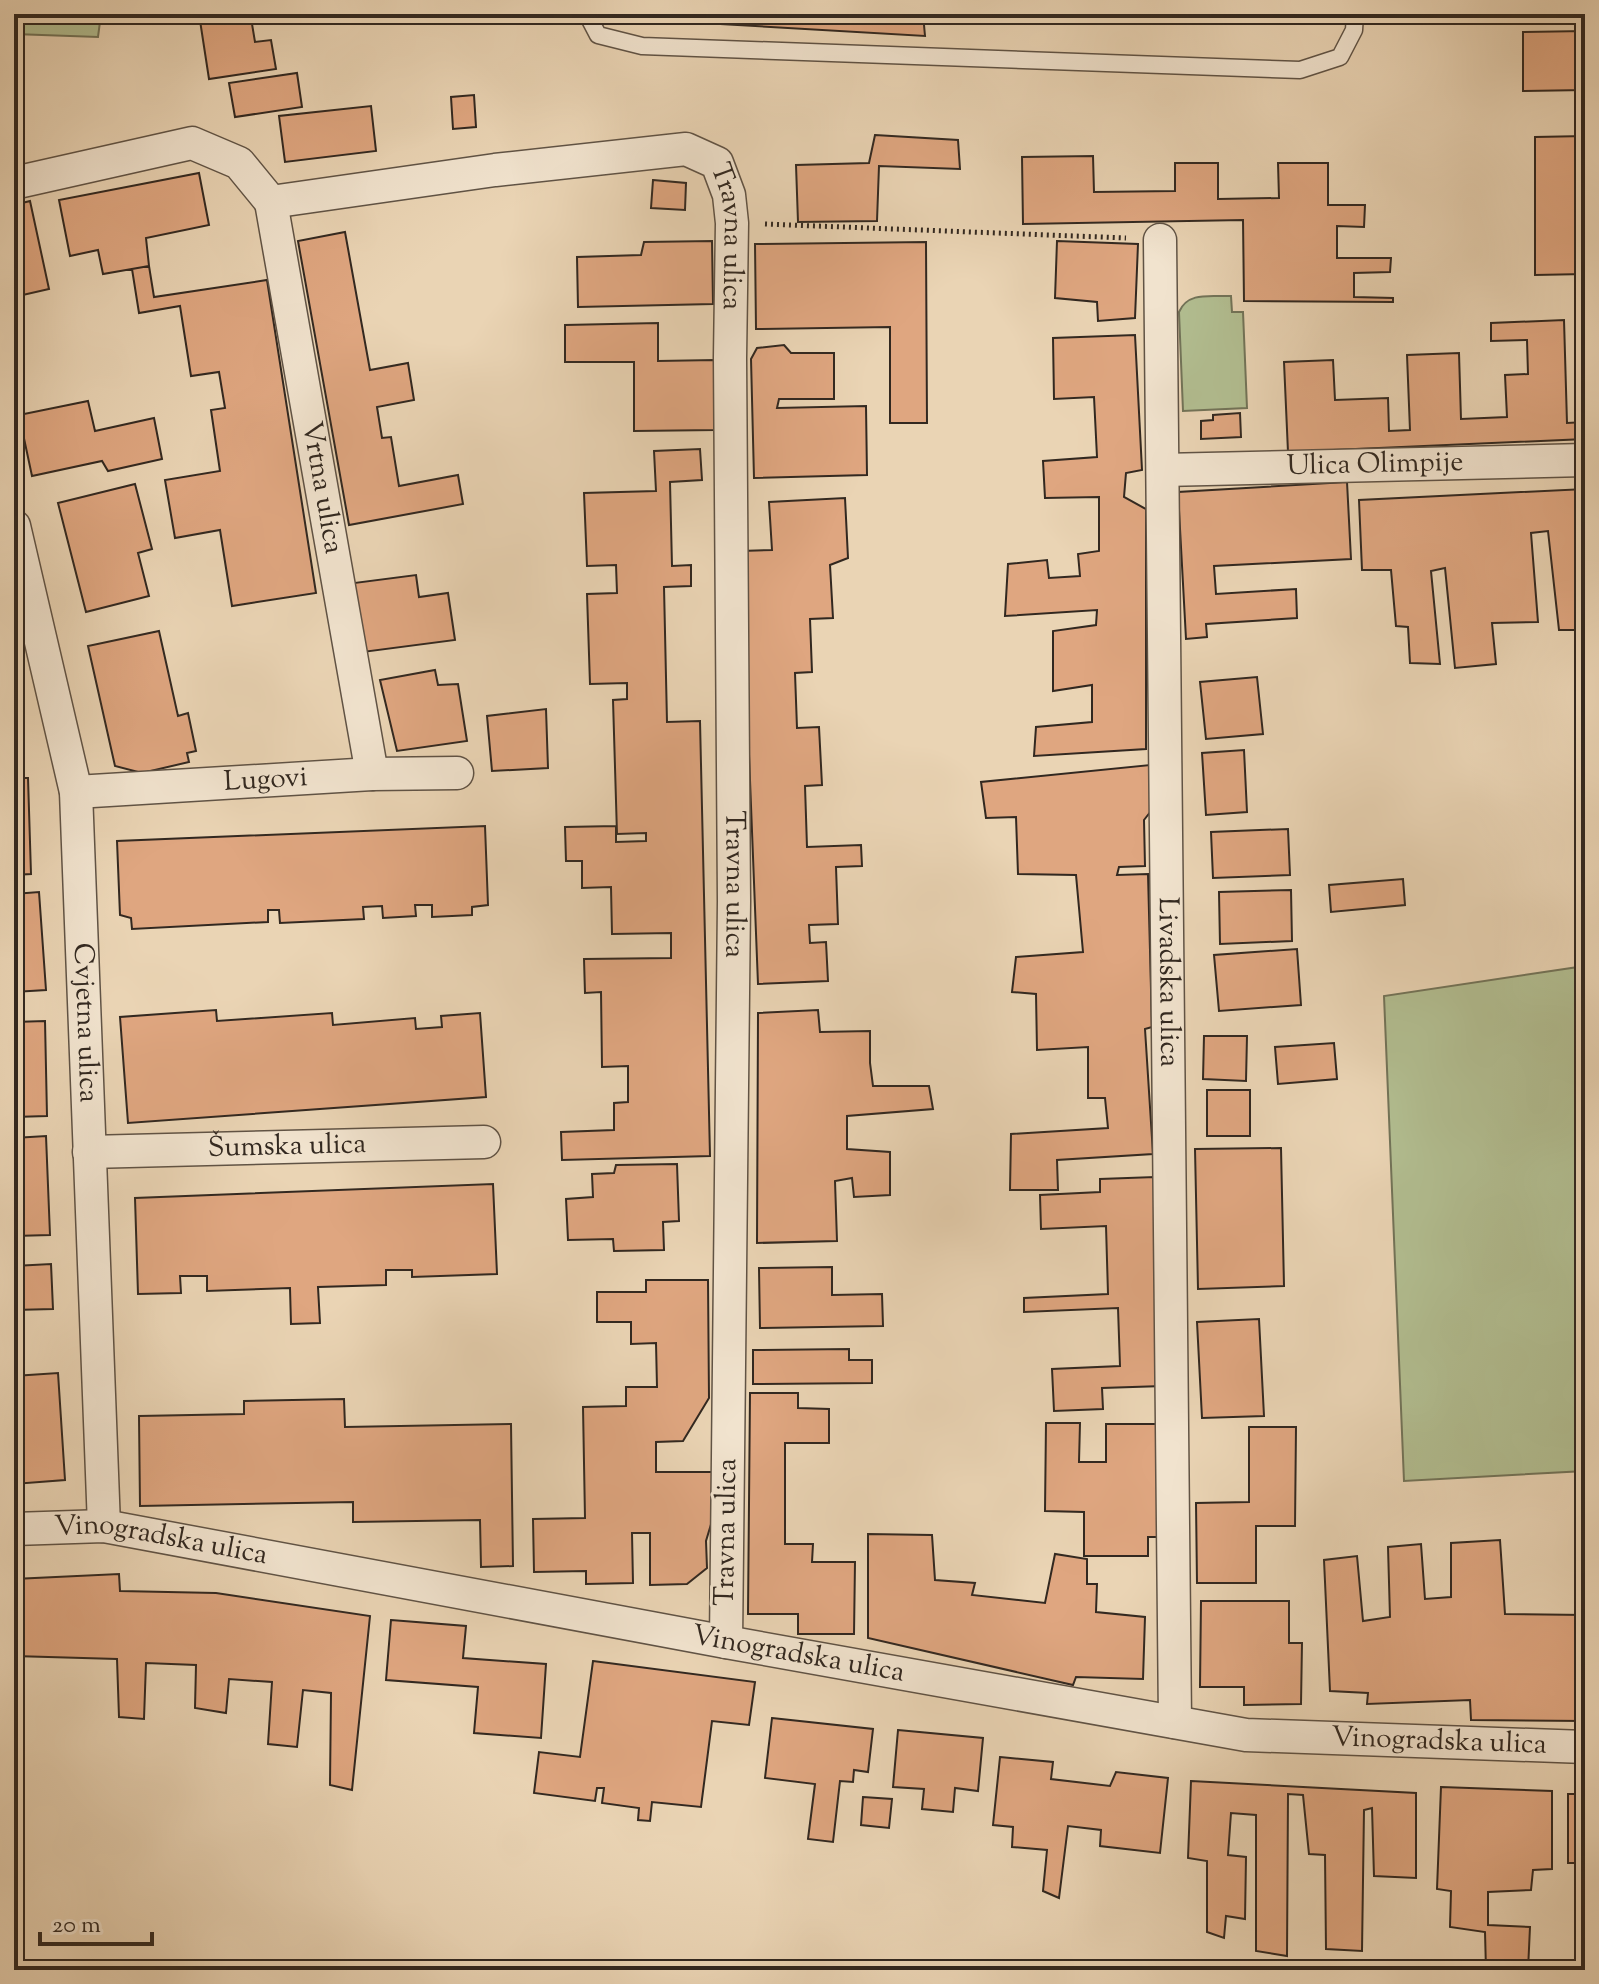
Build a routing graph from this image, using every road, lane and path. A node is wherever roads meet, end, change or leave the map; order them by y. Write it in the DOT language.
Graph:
graph roads {
  1 [pos="587,14"];
  2 [pos="1355,14"];
  3 [pos="14,183"];
  4 [pos="271,202"];
  5 [pos="732,223"];
  6 [pos="1160,240"];
  7 [pos="1585,460"];
  8 [pos="1163,470"];
  9 [pos="14,526"];
  10 [pos="457,773"];
  11 [pos="372,774"];
  12 [pos="76,792"];
  13 [pos="484,1142"];
  14 [pos="89,1152"];
  15 [pos="104,1526"];
  16 [pos="14,1529"];
  17 [pos="726,1642"];
  18 [pos="1175,1722"];
  19 [pos="1585,1747"];
  1 -- 2 [label="lane"];
  3 -- 4 [label="street, Vrtna ulica"];
  4 -- 5 [label="street, Travna ulica"];
  4 -- 11 [label="street, Vrtna ulica"];
  5 -- 6 [label="path"];
  5 -- 17 [label="street, Travna ulica"];
  6 -- 8 [label="street, Livadska ulica"];
  7 -- 8 [label="street, Ulica Olimpije"];
  8 -- 18 [label="street, Livadska ulica"];
  9 -- 12 [label="street, Cvjetna ulica"];
  10 -- 11 [label="street, Lugovi"];
  11 -- 12 [label="street, Lugovi"];
  12 -- 14 [label="street, Cvjetna ulica"];
  13 -- 14 [label="street, Šumska ulica"];
  14 -- 15 [label="street, Cvjetna ulica"];
  15 -- 16 [label="street, Vinogradska ulica"];
  15 -- 17 [label="street, Vinogradska ulica"];
  17 -- 18 [label="street, Vinogradska ulica"];
  18 -- 19 [label="street, Vinogradska ulica"];
}
